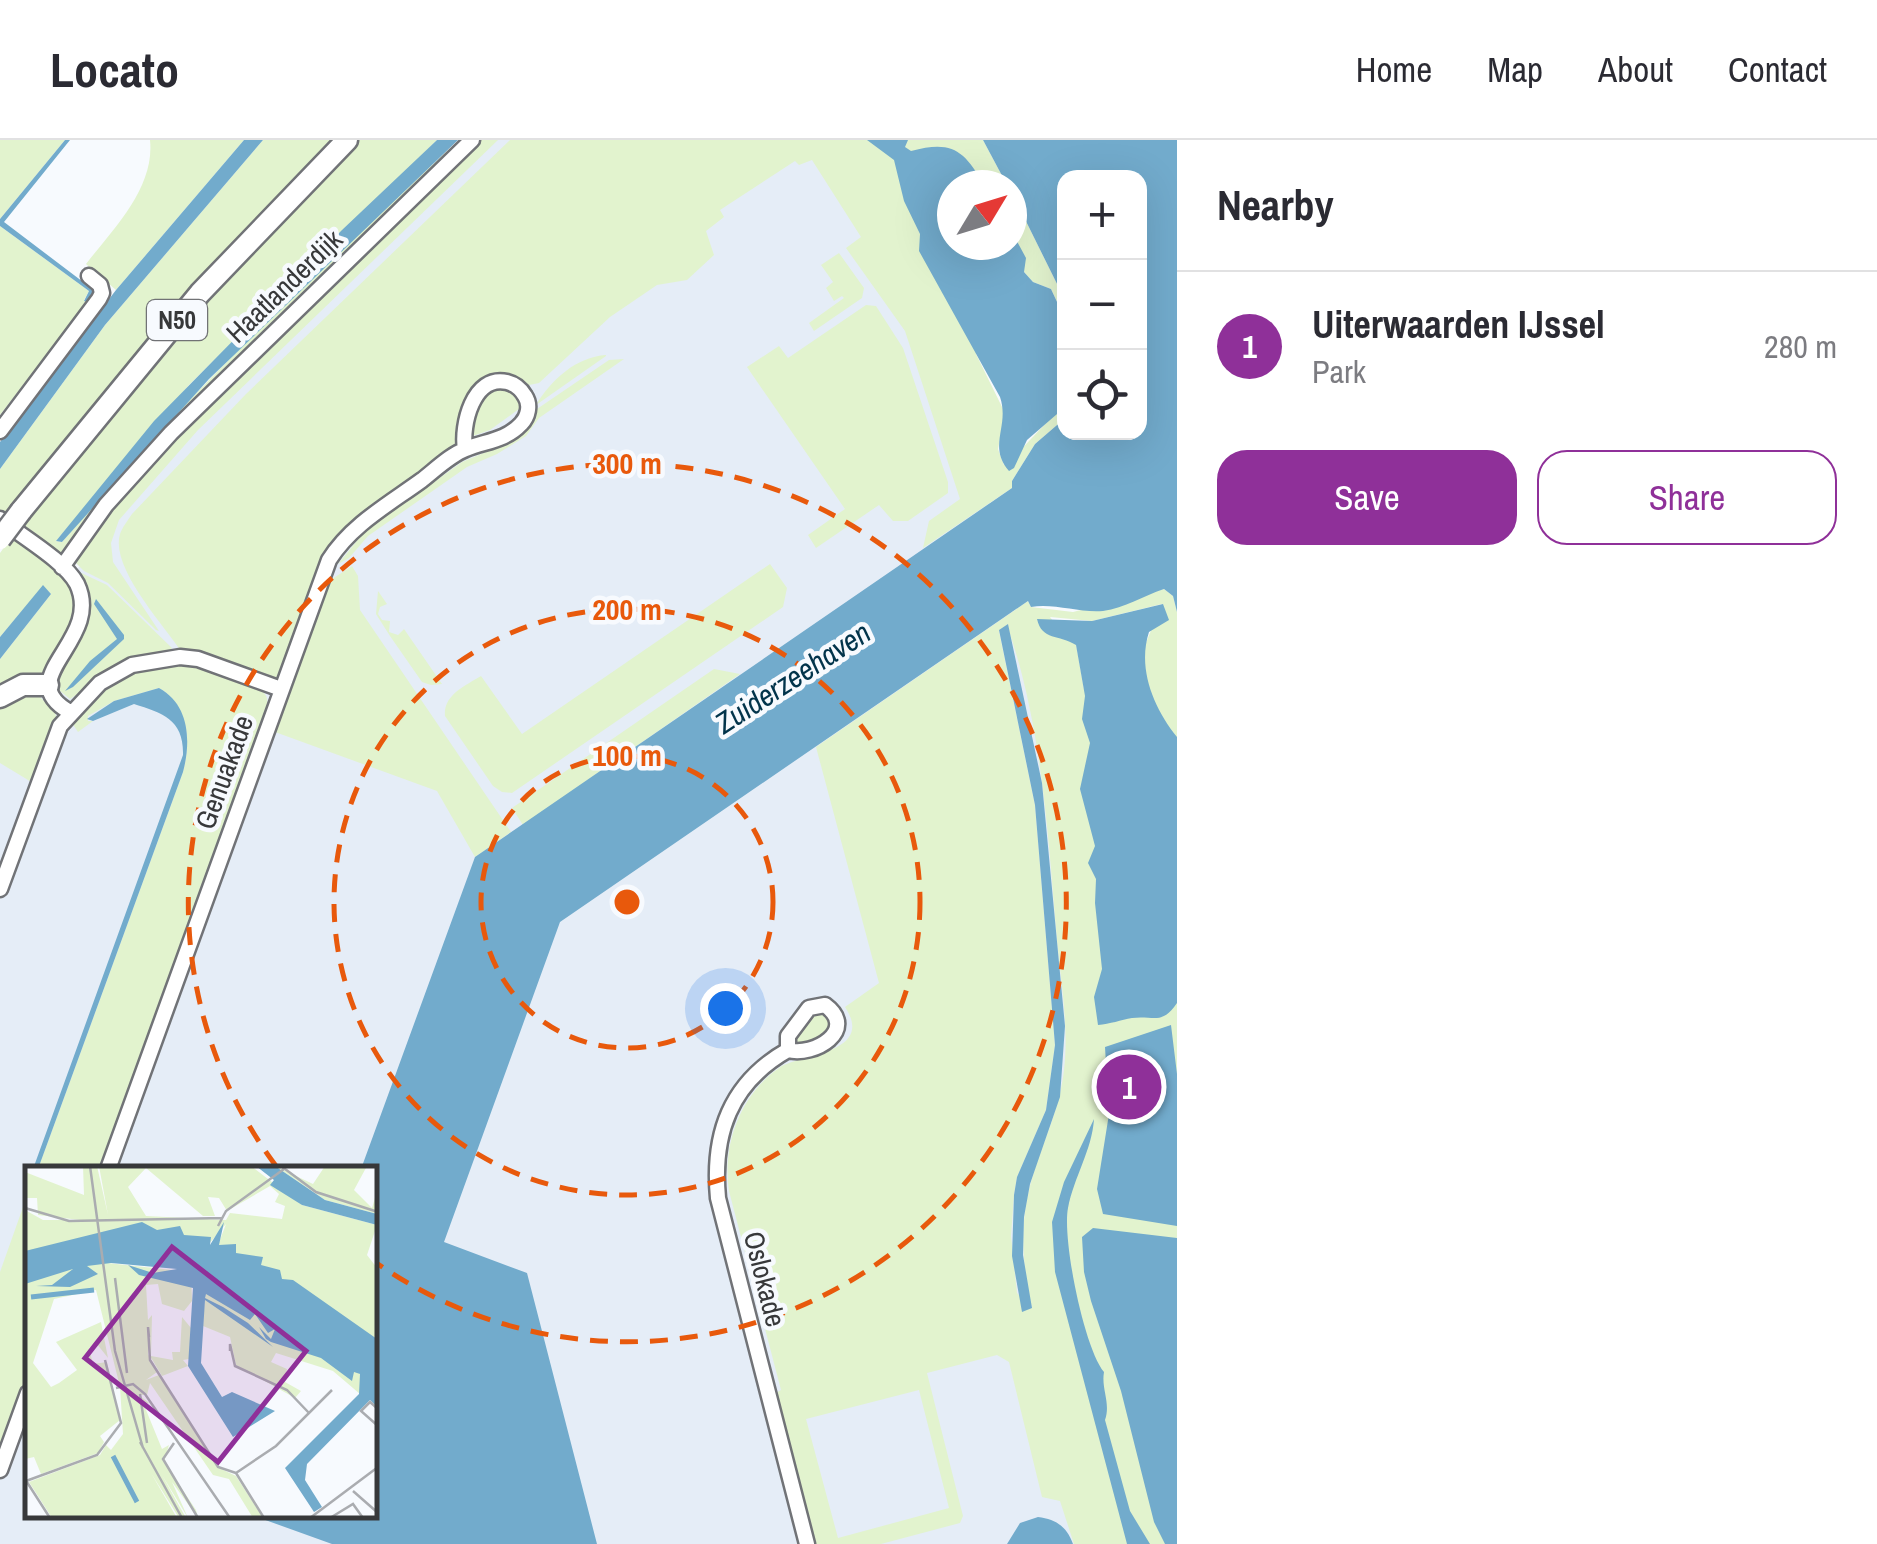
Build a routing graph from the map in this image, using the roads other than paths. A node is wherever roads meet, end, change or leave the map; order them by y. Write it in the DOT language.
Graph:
graph roads {
  1 [pos="346,140"];
  2 [pos="472,140"];
  3 [pos="88,276"];
  4 [pos="0,432"];
  5 [pos="465,450"];
  6 [pos="0,519"];
  7 [pos="0,539"];
  8 [pos="62,567"];
  9 [pos="48,685"];
  10 [pos="281,688"];
  11 [pos="0,697"];
  12 [pos="70,712"];
  13 [pos="0,888"];
  14 [pos="788,1050"];
  15 [pos="109,1166"];
  16 [pos="25,1401"];
  17 [pos="0,1470"];
  18 [pos="807,1544"];
  1 -- 7 [label="highway, N50, bridge"];
  2 -- 8 [label="street, Haatlanderdijk"];
  3 -- 4 [label="street"];
  5 -- 5 [label="street, Genuakade"];
  5 -- 10 [label="street, Genuakade"];
  6 -- 8 [label="street"];
  8 -- 9 [label="street"];
  9 -- 11 [label="highway"];
  9 -- 12 [label="street"];
  10 -- 12 [label="street"];
  10 -- 15 [label="street, Genuakade"];
  12 -- 13 [label="street"];
  14 -- 18 [label="street, Oslokade"];
  16 -- 17 [label="street"];
}
